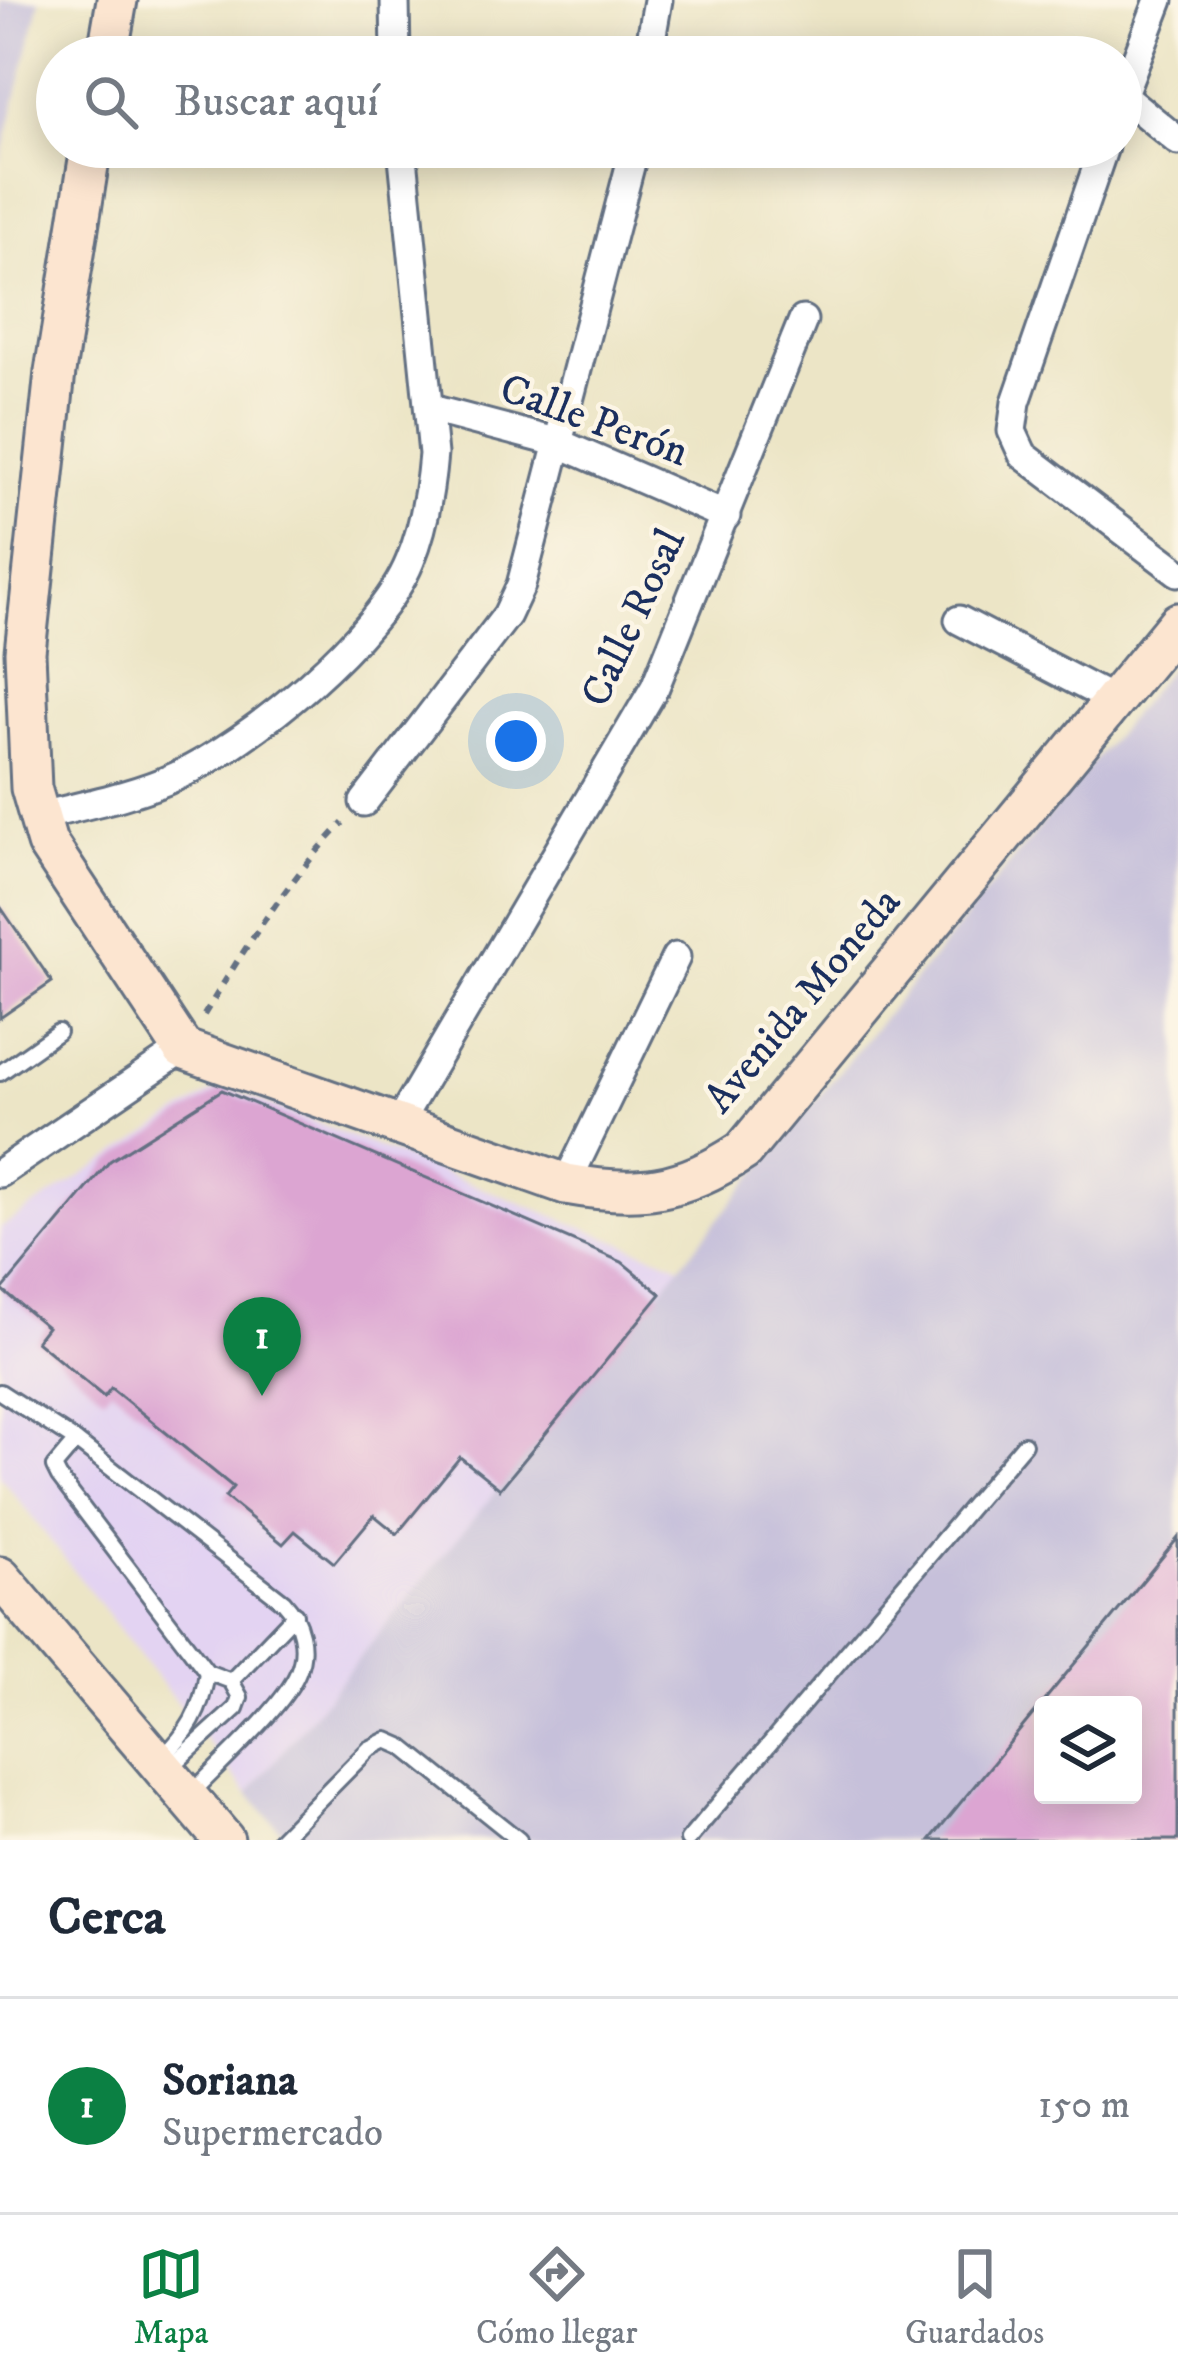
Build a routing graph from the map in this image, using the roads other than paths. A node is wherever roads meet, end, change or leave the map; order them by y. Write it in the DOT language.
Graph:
graph roads {
  1 [pos="117,0"];
  2 [pos="395,0"];
  3 [pos="658,0"];
  4 [pos="1159,0"];
  5 [pos="111,36"];
  6 [pos="396,36"];
  7 [pos="652,36"];
  8 [pos="1142,45"];
  9 [pos="1142,113"];
  10 [pos="1178,141"];
  11 [pos="88,168"];
  12 [pos="404,168"];
  13 [pos="630,168"];
  14 [pos="1097,168"];
  15 [pos="803,320"];
  16 [pos="431,409"];
  17 [pos="556,442"];
  18 [pos="726,516"];
  19 [pos="1178,572"];
  20 [pos="959,620"];
  21 [pos="1178,623"];
  22 [pos="1117,702"];
  23 [pos="364,802"];
  24 [pos="37,817"];
  25 [pos="676,957"];
  26 [pos="58,1032"];
  27 [pos="183,1049"];
  28 [pos="0,1073"];
  29 [pos="399,1122"];
  30 [pos="0,1173"];
  31 [pos="566,1184"];
  32 [pos="0,1392"];
  33 [pos="76,1441"];
  34 [pos="1024,1444"];
  35 [pos="0,1577"];
  36 [pos="295,1614"];
  37 [pos="207,1672"];
  38 [pos="231,1681"];
  39 [pos="170,1777"];
  40 [pos="224,1840"];
  41 [pos="280,1840"];
  42 [pos="519,1840"];
  43 [pos="688,1840"];
  1 -- 5 [label="main road"];
  2 -- 6 [label="street"];
  3 -- 7 [label="street"];
  4 -- 8 [label="street"];
  9 -- 10 [label="street"];
  11 -- 24 [label="main road"];
  12 -- 16 [label="street"];
  13 -- 17 [label="street"];
  14 -- 19 [label="street"];
  15 -- 18 [label="street, Calle Rosal"];
  16 -- 17 [label="street, Calle Perón"];
  16 -- 24 [label="street"];
  17 -- 18 [label="street, Calle Perón"];
  17 -- 23 [label="street"];
  18 -- 29 [label="street, Calle Rosal"];
  20 -- 22 [label="street"];
  21 -- 22 [label="main road, Avenida Moneda"];
  22 -- 31 [label="main road, Avenida Moneda"];
  24 -- 27 [label="main road"];
  25 -- 31 [label="street"];
  26 -- 28 [label="lane"];
  27 -- 29 [label="main road, Avenida Moneda"];
  27 -- 30 [label="street"];
  29 -- 31 [label="main road, Avenida Moneda"];
  32 -- 33 [label="lane"];
  33 -- 36 [label="lane"];
  33 -- 37 [label="lane"];
  34 -- 43 [label="lane"];
  35 -- 39 [label="main road"];
  36 -- 38 [label="lane"];
  36 -- 39 [label="lane"];
  37 -- 38 [label="lane"];
  37 -- 39 [label="lane"];
  38 -- 39 [label="lane"];
  39 -- 40 [label="main road"];
  41 -- 42 [label="lane"];
}
